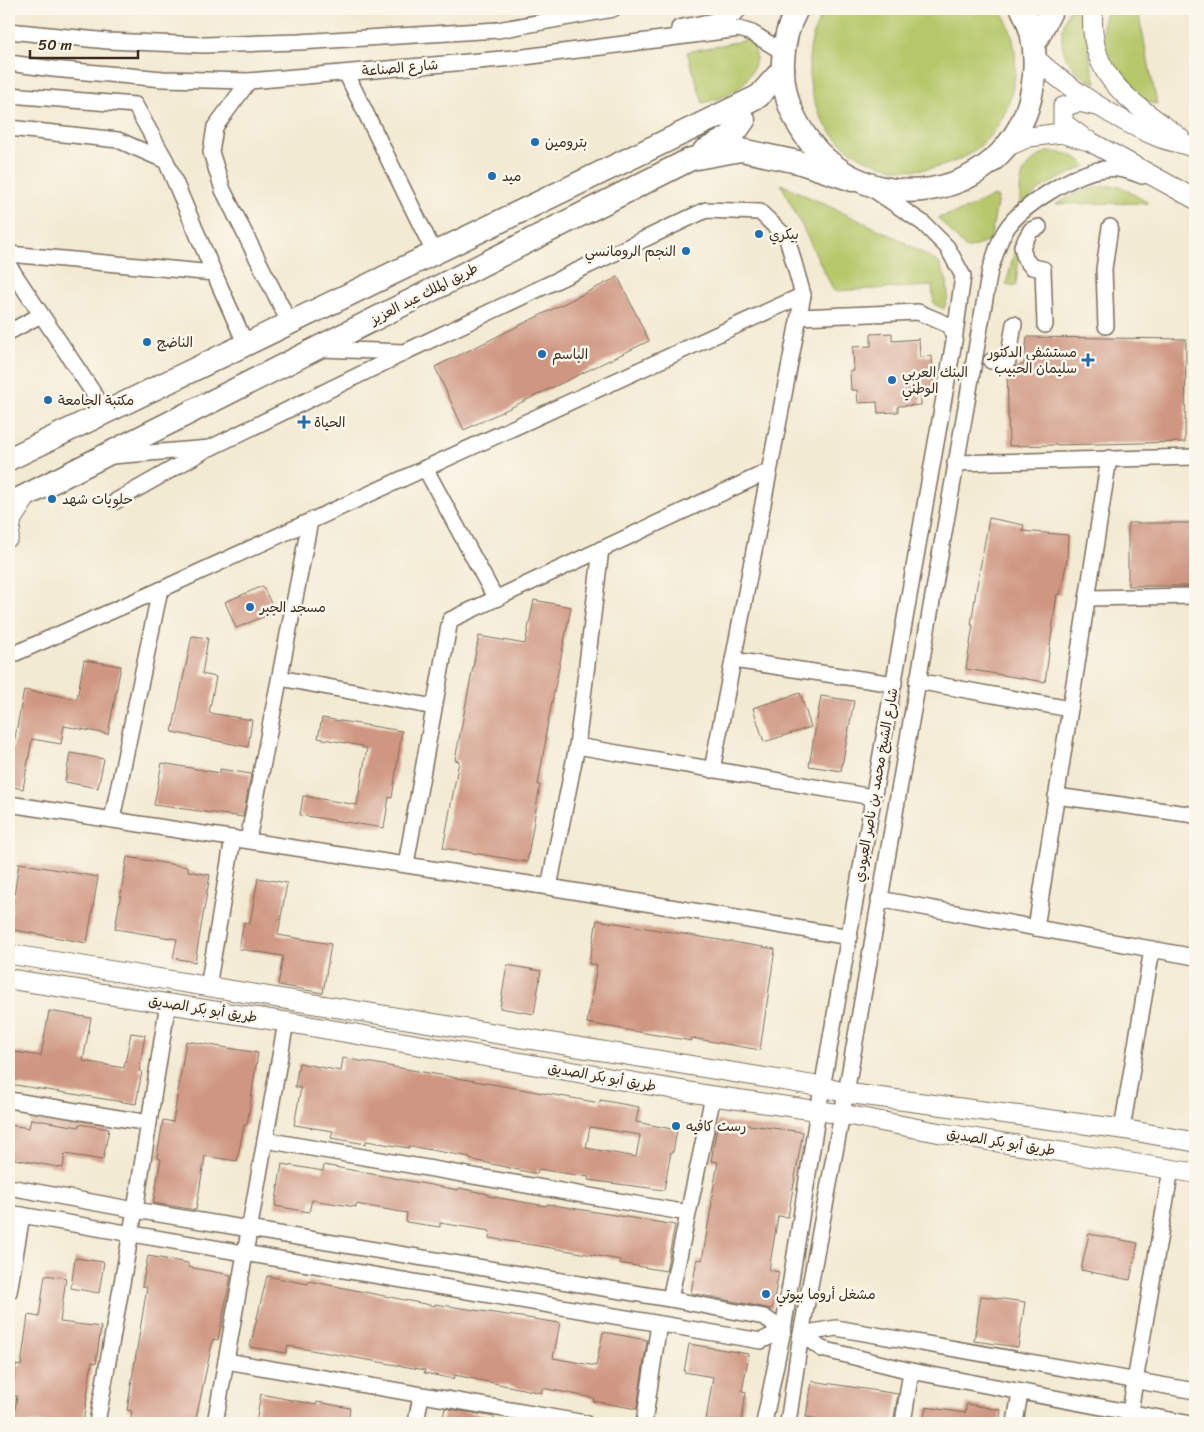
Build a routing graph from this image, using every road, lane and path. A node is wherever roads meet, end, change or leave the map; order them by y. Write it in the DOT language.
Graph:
graph roads {
  1 [pos="550,9"];
  2 [pos="620,9"];
  3 [pos="739,9"];
  4 [pos="797,9"];
  5 [pos="1022,9"];
  6 [pos="1052,9"];
  7 [pos="1093,9"];
  8 [pos="606,10"];
  9 [pos="498,30"];
  10 [pos="9,31"];
  11 [pos="630,42"];
  12 [pos="1035,52"];
  13 [pos="783,61"];
  14 [pos="9,63"];
  15 [pos="346,73"];
  16 [pos="249,81"];
  17 [pos="9,95"];
  18 [pos="1105,108"];
  19 [pos="718,116"];
  20 [pos="9,128"];
  21 [pos="1089,141"];
  22 [pos="1193,147"];
  23 [pos="1004,148"];
  24 [pos="691,159"];
  25 [pos="166,161"];
  26 [pos="861,183"];
  27 [pos="1178,190"];
  28 [pos="1195,199"];
  29 [pos="1039,227"];
  30 [pos="1110,227"];
  31 [pos="9,254"];
  32 [pos="435,254"];
  33 [pos="9,266"];
  34 [pos="214,273"];
  35 [pos="803,295"];
  36 [pos="41,315"];
  37 [pos="799,317"];
  38 [pos="290,324"];
  39 [pos="1014,324"];
  40 [pos="1044,325"];
  41 [pos="1106,326"];
  42 [pos="9,332"];
  43 [pos="954,341"];
  44 [pos="246,345"];
  45 [pos="316,349"];
  46 [pos="405,352"];
  47 [pos="990,361"];
  48 [pos="106,412"];
  49 [pos="210,448"];
  50 [pos="1195,457"];
  51 [pos="100,458"];
  52 [pos="1109,458"];
  53 [pos="9,459"];
  54 [pos="955,462"];
  55 [pos="425,468"];
  56 [pos="770,471"];
  57 [pos="29,493"];
  58 [pos="116,501"];
  59 [pos="9,504"];
  60 [pos="310,521"];
  61 [pos="9,537"];
  62 [pos="601,550"];
  63 [pos="160,590"];
  64 [pos="1195,596"];
  65 [pos="496,598"];
  66 [pos="1087,598"];
  67 [pos="9,656"];
  68 [pos="733,660"];
  69 [pos="280,678"];
  70 [pos="917,681"];
  71 [pos="894,684"];
  72 [pos="434,707"];
  73 [pos="1070,709"];
  74 [pos="577,746"];
  75 [pos="712,770"];
  76 [pos="1056,796"];
  77 [pos="872,797"];
  78 [pos="9,804"];
  79 [pos="1195,815"];
  80 [pos="112,819"];
  81 [pos="233,838"];
  82 [pos="248,840"];
  83 [pos="406,864"];
  84 [pos="550,887"];
  85 [pos="879,899"];
  86 [pos="1036,928"];
  87 [pos="850,937"];
  88 [pos="1152,949"];
  89 [pos="9,954"];
  90 [pos="1195,957"];
  91 [pos="9,979"];
  92 [pos="208,987"];
  93 [pos="168,1004"];
  94 [pos="286,1022"];
  95 [pos="823,1087"];
  96 [pos="846,1093"];
  97 [pos="713,1096"];
  98 [pos="9,1100"];
  99 [pos="818,1111"];
  100 [pos="842,1114"];
  101 [pos="148,1123"];
  102 [pos="1122,1129"];
  103 [pos="265,1140"];
  104 [pos="1195,1142"];
  105 [pos="1171,1169"];
  106 [pos="1195,1173"];
  107 [pos="9,1187"];
  108 [pos="135,1210"];
  109 [pos="688,1213"];
  110 [pos="15,1214"];
  111 [pos="248,1229"];
  112 [pos="131,1233"];
  113 [pos="244,1253"];
  114 [pos="9,1292"];
  115 [pos="670,1299"];
  116 [pos="659,1324"];
  117 [pos="783,1330"];
  118 [pos="801,1334"];
  119 [pos="226,1361"];
  120 [pos="911,1371"];
  121 [pos="1135,1380"];
  122 [pos="1195,1391"];
  123 [pos="1020,1393"];
  124 [pos="421,1395"];
  125 [pos="537,1419"];
  126 [pos="1129,1419"];
  127 [pos="98,1423"];
  128 [pos="215,1423"];
  129 [pos="416,1423"];
  130 [pos="585,1423"];
  131 [pos="644,1423"];
  132 [pos="764,1423"];
  133 [pos="788,1423"];
  134 [pos="903,1423"];
  135 [pos="1015,1423"];
  136 [pos="1186,1423"];
  1 -- 9 [label="street"];
  2 -- 8 [label="street"];
  3 -- 11 [label="street"];
  4 -- 13 [label="highway"];
  5 -- 12 [label="highway"];
  6 -- 12 [label="highway"];
  7 -- 22 [label="main road"];
  8 -- 9 [label="street"];
  9 -- 10 [label="street"];
  11 -- 13 [label="street, شارع الصناعة"];
  11 -- 15 [label="street, شارع الصناعة"];
  12 -- 18 [label="main road"];
  12 -- 23 [label="highway, طريق الملك عبد العزيز"];
  13 -- 19 [label="highway"];
  13 -- 26 [label="highway"];
  14 -- 16 [label="street, شارع الصناعة"];
  15 -- 16 [label="street, شارع الصناعة"];
  15 -- 32 [label="street"];
  16 -- 38 [label="street"];
  17 -- 25 [label="street"];
  18 -- 21 [label="main road"];
  18 -- 22 [label="main road"];
  19 -- 24 [label="highway"];
  19 -- 32 [label="highway"];
  20 -- 25 [label="street"];
  21 -- 23 [label="main road"];
  21 -- 27 [label="main road"];
  23 -- 26 [label="highway, طريق الملك عبد العزيز"];
  24 -- 26 [label="highway, طريق الملك عبد العزيز"];
  24 -- 45 [label="highway, طريق الملك عبد العزيز"];
  25 -- 34 [label="street"];
  26 -- 43 [label="street, شارع الشيخ محمد بن ناصر العبودي"];
  27 -- 28 [label="main road"];
  27 -- 54 [label="street, شارع الشيخ محمد بن ناصر العبودي"];
  29 -- 40 [label="street"];
  30 -- 41 [label="street"];
  31 -- 34 [label="street"];
  32 -- 38 [label="highway"];
  33 -- 36 [label="street"];
  34 -- 44 [label="street"];
  35 -- 37 [label="street"];
  35 -- 46 [label="street"];
  35 -- 55 [label="street"];
  36 -- 42 [label="street"];
  36 -- 48 [label="street"];
  37 -- 43 [label="street"];
  37 -- 56 [label="street"];
  38 -- 44 [label="highway"];
  39 -- 47 [label="street"];
  43 -- 71 [label="street, شارع الشيخ محمد بن ناصر العبودي"];
  44 -- 48 [label="highway"];
  45 -- 46 [label="street"];
  45 -- 51 [label="highway, طريق الملك عبد العزيز"];
  46 -- 49 [label="street"];
  48 -- 53 [label="highway"];
  49 -- 51 [label="street"];
  49 -- 58 [label="street"];
  50 -- 52 [label="street"];
  51 -- 57 [label="highway, طريق الملك عبد العزيز"];
  52 -- 54 [label="street"];
  52 -- 66 [label="street"];
  54 -- 70 [label="street, شارع الشيخ محمد بن ناصر العبودي"];
  55 -- 60 [label="street"];
  55 -- 65 [label="street"];
  56 -- 62 [label="street"];
  56 -- 68 [label="street"];
  57 -- 59 [label="highway, طريق الملك عبد العزيز"];
  57 -- 61 [label="main road"];
  60 -- 63 [label="street"];
  60 -- 69 [label="street"];
  62 -- 65 [label="street"];
  62 -- 74 [label="street"];
  63 -- 67 [label="street"];
  63 -- 80 [label="street"];
  64 -- 66 [label="street"];
  65 -- 72 [label="street"];
  66 -- 73 [label="street"];
  68 -- 71 [label="street"];
  68 -- 75 [label="street"];
  69 -- 72 [label="street"];
  69 -- 82 [label="street"];
  70 -- 73 [label="street"];
  70 -- 85 [label="street, شارع الشيخ محمد بن ناصر العبودي"];
  71 -- 77 [label="street, شارع الشيخ محمد بن ناصر العبودي"];
  72 -- 83 [label="street"];
  73 -- 76 [label="street"];
  74 -- 75 [label="street"];
  74 -- 84 [label="street"];
  75 -- 77 [label="street"];
  76 -- 79 [label="street"];
  76 -- 86 [label="street"];
  77 -- 87 [label="street, شارع الشيخ محمد بن ناصر العبودي"];
  78 -- 80 [label="street"];
  80 -- 81 [label="street"];
  81 -- 82 [label="street"];
  81 -- 92 [label="street"];
  82 -- 83 [label="street"];
  83 -- 84 [label="street"];
  84 -- 87 [label="street"];
  85 -- 86 [label="street"];
  85 -- 96 [label="street, شارع الشيخ محمد بن ناصر العبودي"];
  86 -- 88 [label="street"];
  87 -- 95 [label="street, شارع الشيخ محمد بن ناصر العبودي"];
  88 -- 90 [label="street"];
  88 -- 102 [label="street"];
  89 -- 92 [label="main road, طريق أبو بكر الصديق"];
  91 -- 93 [label="main road, طريق أبو بكر الصديق"];
  92 -- 95 [label="main road, طريق أبو بكر الصديق"];
  93 -- 94 [label="main road, طريق أبو بكر الصديق"];
  93 -- 101 [label="street"];
  94 -- 97 [label="main road, طريق أبو بكر الصديق"];
  94 -- 103 [label="street"];
  95 -- 96 [label="main road, طريق أبو بكر الصديق"];
  95 -- 99 [label="street, شارع الشيخ محمد بن ناصر العبودي"];
  96 -- 100 [label="street, شارع الشيخ محمد بن ناصر العبودي"];
  96 -- 102 [label="main road, طريق أبو بكر الصديق"];
  97 -- 99 [label="main road, طريق أبو بكر الصديق"];
  97 -- 109 [label="street"];
  98 -- 101 [label="street"];
  99 -- 100 [label="main road, طريق أبو بكر الصديق"];
  99 -- 117 [label="street, شارع الشيخ محمد بن ناصر العبودي"];
  100 -- 105 [label="main road, طريق أبو بكر الصديق"];
  100 -- 118 [label="street, شارع الشيخ محمد بن ناصر العبودي"];
  101 -- 108 [label="street"];
  102 -- 104 [label="main road, طريق أبو بكر الصديق"];
  103 -- 109 [label="street"];
  103 -- 111 [label="street"];
  105 -- 106 [label="main road, طريق أبو بكر الصديق"];
  105 -- 121 [label="street"];
  107 -- 108 [label="street"];
  108 -- 111 [label="street"];
  108 -- 112 [label="street"];
  109 -- 115 [label="street"];
  110 -- 112 [label="street"];
  110 -- 114 [label="street"];
  111 -- 113 [label="street"];
  111 -- 115 [label="street"];
  112 -- 113 [label="street"];
  112 -- 127 [label="street"];
  113 -- 116 [label="street"];
  113 -- 119 [label="street"];
  115 -- 117 [label="street"];
  116 -- 117 [label="street"];
  116 -- 131 [label="street"];
  117 -- 132 [label="street, شارع الشيخ محمد بن ناصر العبودي"];
  118 -- 120 [label="street"];
  118 -- 121 [label="street"];
  118 -- 133 [label="street, شارع الشيخ محمد بن ناصر العبودي"];
  119 -- 124 [label="street"];
  119 -- 128 [label="street"];
  120 -- 123 [label="street"];
  120 -- 134 [label="street"];
  121 -- 122 [label="street"];
  121 -- 126 [label="street"];
  123 -- 126 [label="street"];
  123 -- 135 [label="street"];
  124 -- 125 [label="street"];
  124 -- 129 [label="street"];
  125 -- 130 [label="street"];
  126 -- 136 [label="street"];
}
